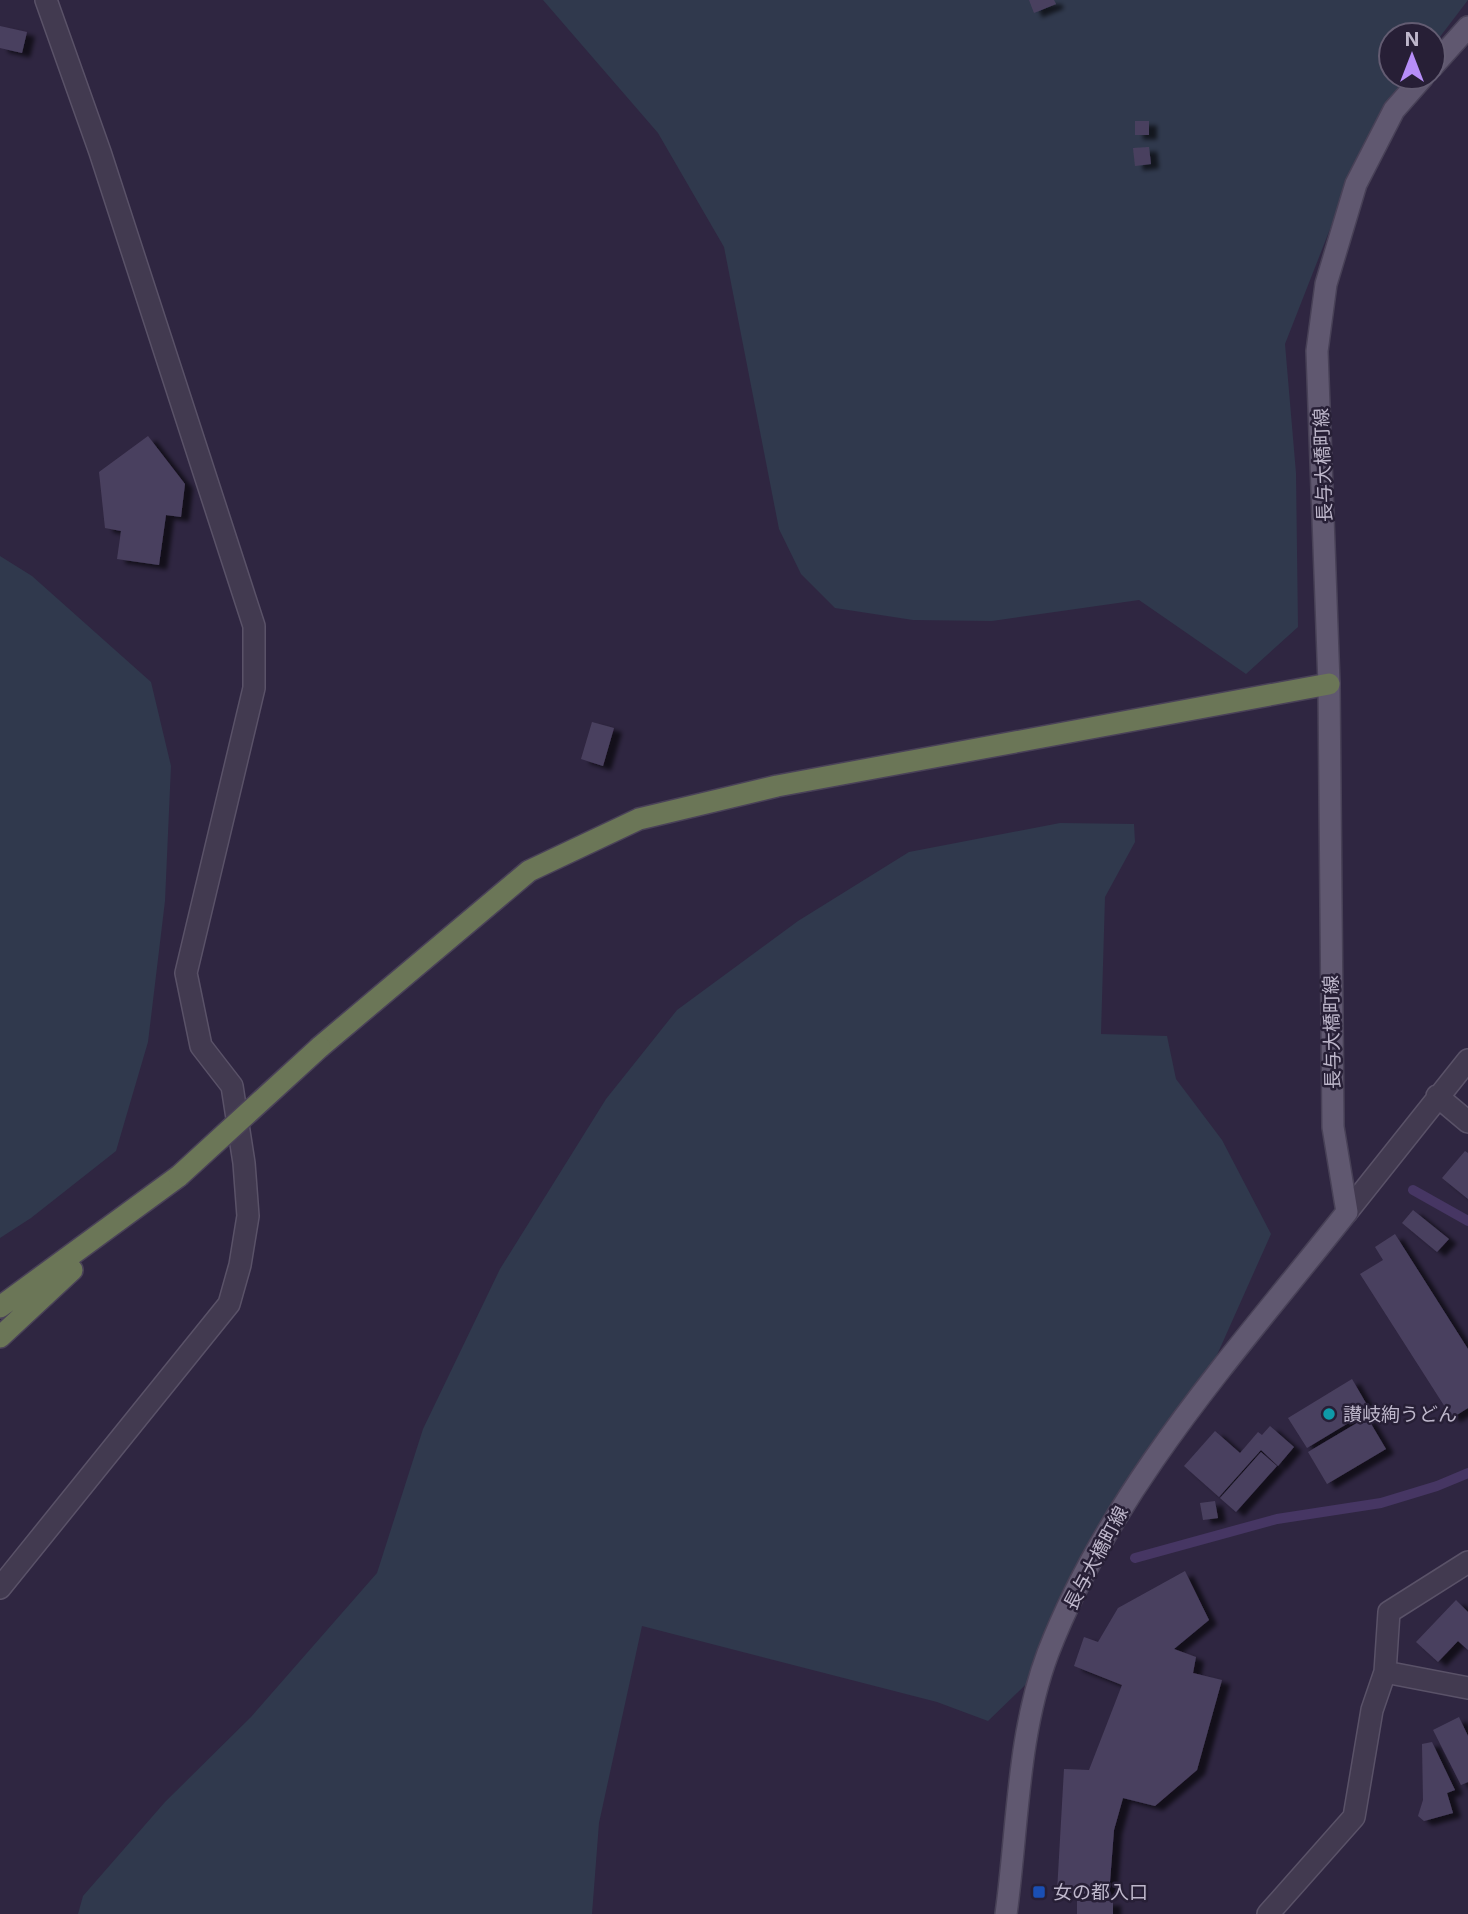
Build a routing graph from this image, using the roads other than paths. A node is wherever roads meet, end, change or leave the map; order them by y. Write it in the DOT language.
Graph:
graph roads {
  1 [pos="46,0"];
  2 [pos="1468,27"];
  3 [pos="1447,50"];
  4 [pos="1411,91"];
  5 [pos="1329,684"];
  6 [pos="1468,1060"];
  7 [pos="1437,1096"];
  8 [pos="1468,1122"];
  9 [pos="1347,1212"];
  10 [pos="132,1213"];
  11 [pos="0,1307"];
  12 [pos="0,1337"];
  13 [pos="1468,1562"];
  14 [pos="0,1588"];
  15 [pos="1385,1672"];
  16 [pos="1468,1688"];
  17 [pos="1006,1914"];
  18 [pos="1268,1914"];
  1 -- 14 [label="street"];
  2 -- 3 [label="main road"];
  4 -- 5 [label="main road, 長与大橋町線"];
  5 -- 9 [label="main road, 長与大橋町線"];
  5 -- 10 [label="highway, bridge"];
  6 -- 7 [label="street"];
  7 -- 8 [label="street"];
  7 -- 9 [label="street"];
  9 -- 17 [label="main road, 長与大橋町線"];
  10 -- 11 [label="highway"];
  10 -- 12 [label="highway"];
  13 -- 15 [label="street"];
  15 -- 16 [label="street"];
  15 -- 18 [label="street"];
}
